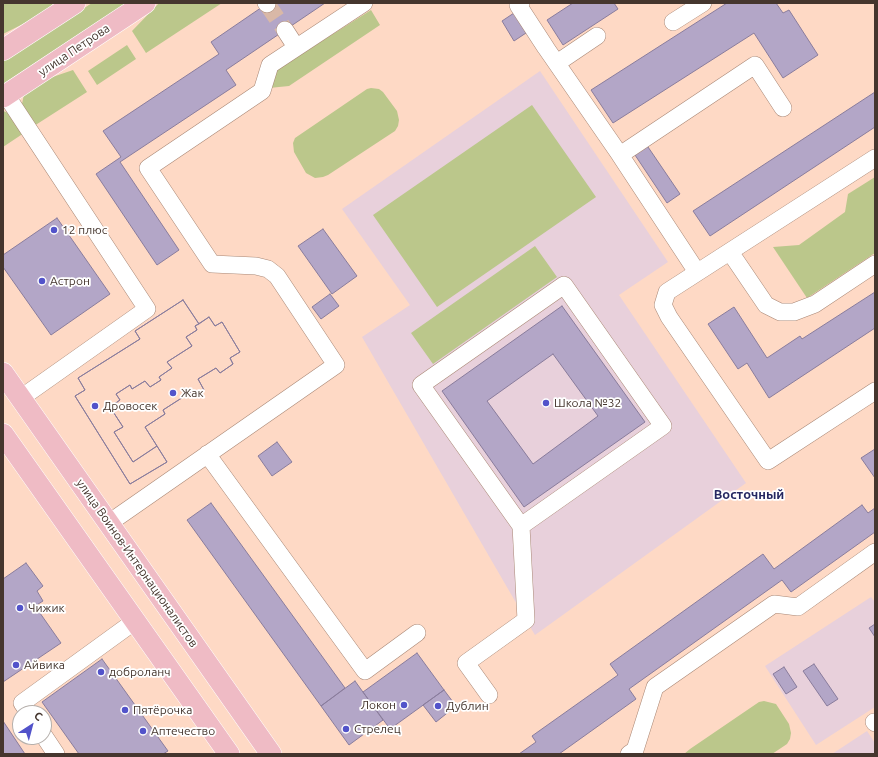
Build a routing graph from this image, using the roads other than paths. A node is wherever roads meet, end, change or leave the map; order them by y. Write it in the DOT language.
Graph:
graph roads {
  1 [pos="145,3"];
  2 [pos="364,3"];
  3 [pos="703,3"];
  4 [pos="70,4"];
  5 [pos="518,4"];
  6 [pos="673,22"];
  7 [pos="285,30"];
  8 [pos="598,36"];
  9 [pos="296,47"];
  10 [pos="3,50"];
  11 [pos="557,63"];
  12 [pos="5,96"];
  13 [pos="783,108"];
  14 [pos="620,155"];
  15 [pos="875,158"];
  16 [pos="730,252"];
  17 [pos="875,264"];
  18 [pos="697,272"];
  19 [pos="3,373"];
  20 [pos="875,391"];
  21 [pos="21,398"];
  22 [pos="3,434"];
  23 [pos="207,454"];
  24 [pos="109,523"];
  25 [pos="521,526"];
  26 [pos="875,552"];
  27 [pos="135,621"];
  28 [pos="416,633"];
  29 [pos="489,695"];
  30 [pos="23,705"];
  31 [pos="50,745"];
  32 [pos="56,754"];
  33 [pos="229,754"];
  34 [pos="272,754"];
  35 [pos="629,754"];
  1 -- 12 [label="main road, улица Петрова"];
  2 -- 9 [label="lane"];
  3 -- 6 [label="lane"];
  4 -- 10 [label="main road"];
  5 -- 11 [label="lane"];
  7 -- 9 [label="lane"];
  8 -- 11 [label="lane"];
  9 -- 23 [label="lane"];
  11 -- 14 [label="lane"];
  12 -- 21 [label="lane"];
  13 -- 14 [label="lane"];
  14 -- 18 [label="lane"];
  15 -- 16 [label="lane"];
  16 -- 17 [label="lane"];
  16 -- 18 [label="lane"];
  18 -- 20 [label="lane"];
  19 -- 21 [label="main road, улица Воинов-Интернационалистов"];
  21 -- 24 [label="main road, улица Воинов-Интернационалистов"];
  22 -- 27 [label="main road"];
  23 -- 24 [label="lane"];
  23 -- 28 [label="lane"];
  24 -- 34 [label="main road, улица Воинов-Интернационалистов"];
  25 -- 25 [label="lane"];
  25 -- 29 [label="lane"];
  26 -- 35 [label="lane"];
  27 -- 30 [label="lane"];
  27 -- 33 [label="main road"];
  31 -- 32 [label="lane"];
}
